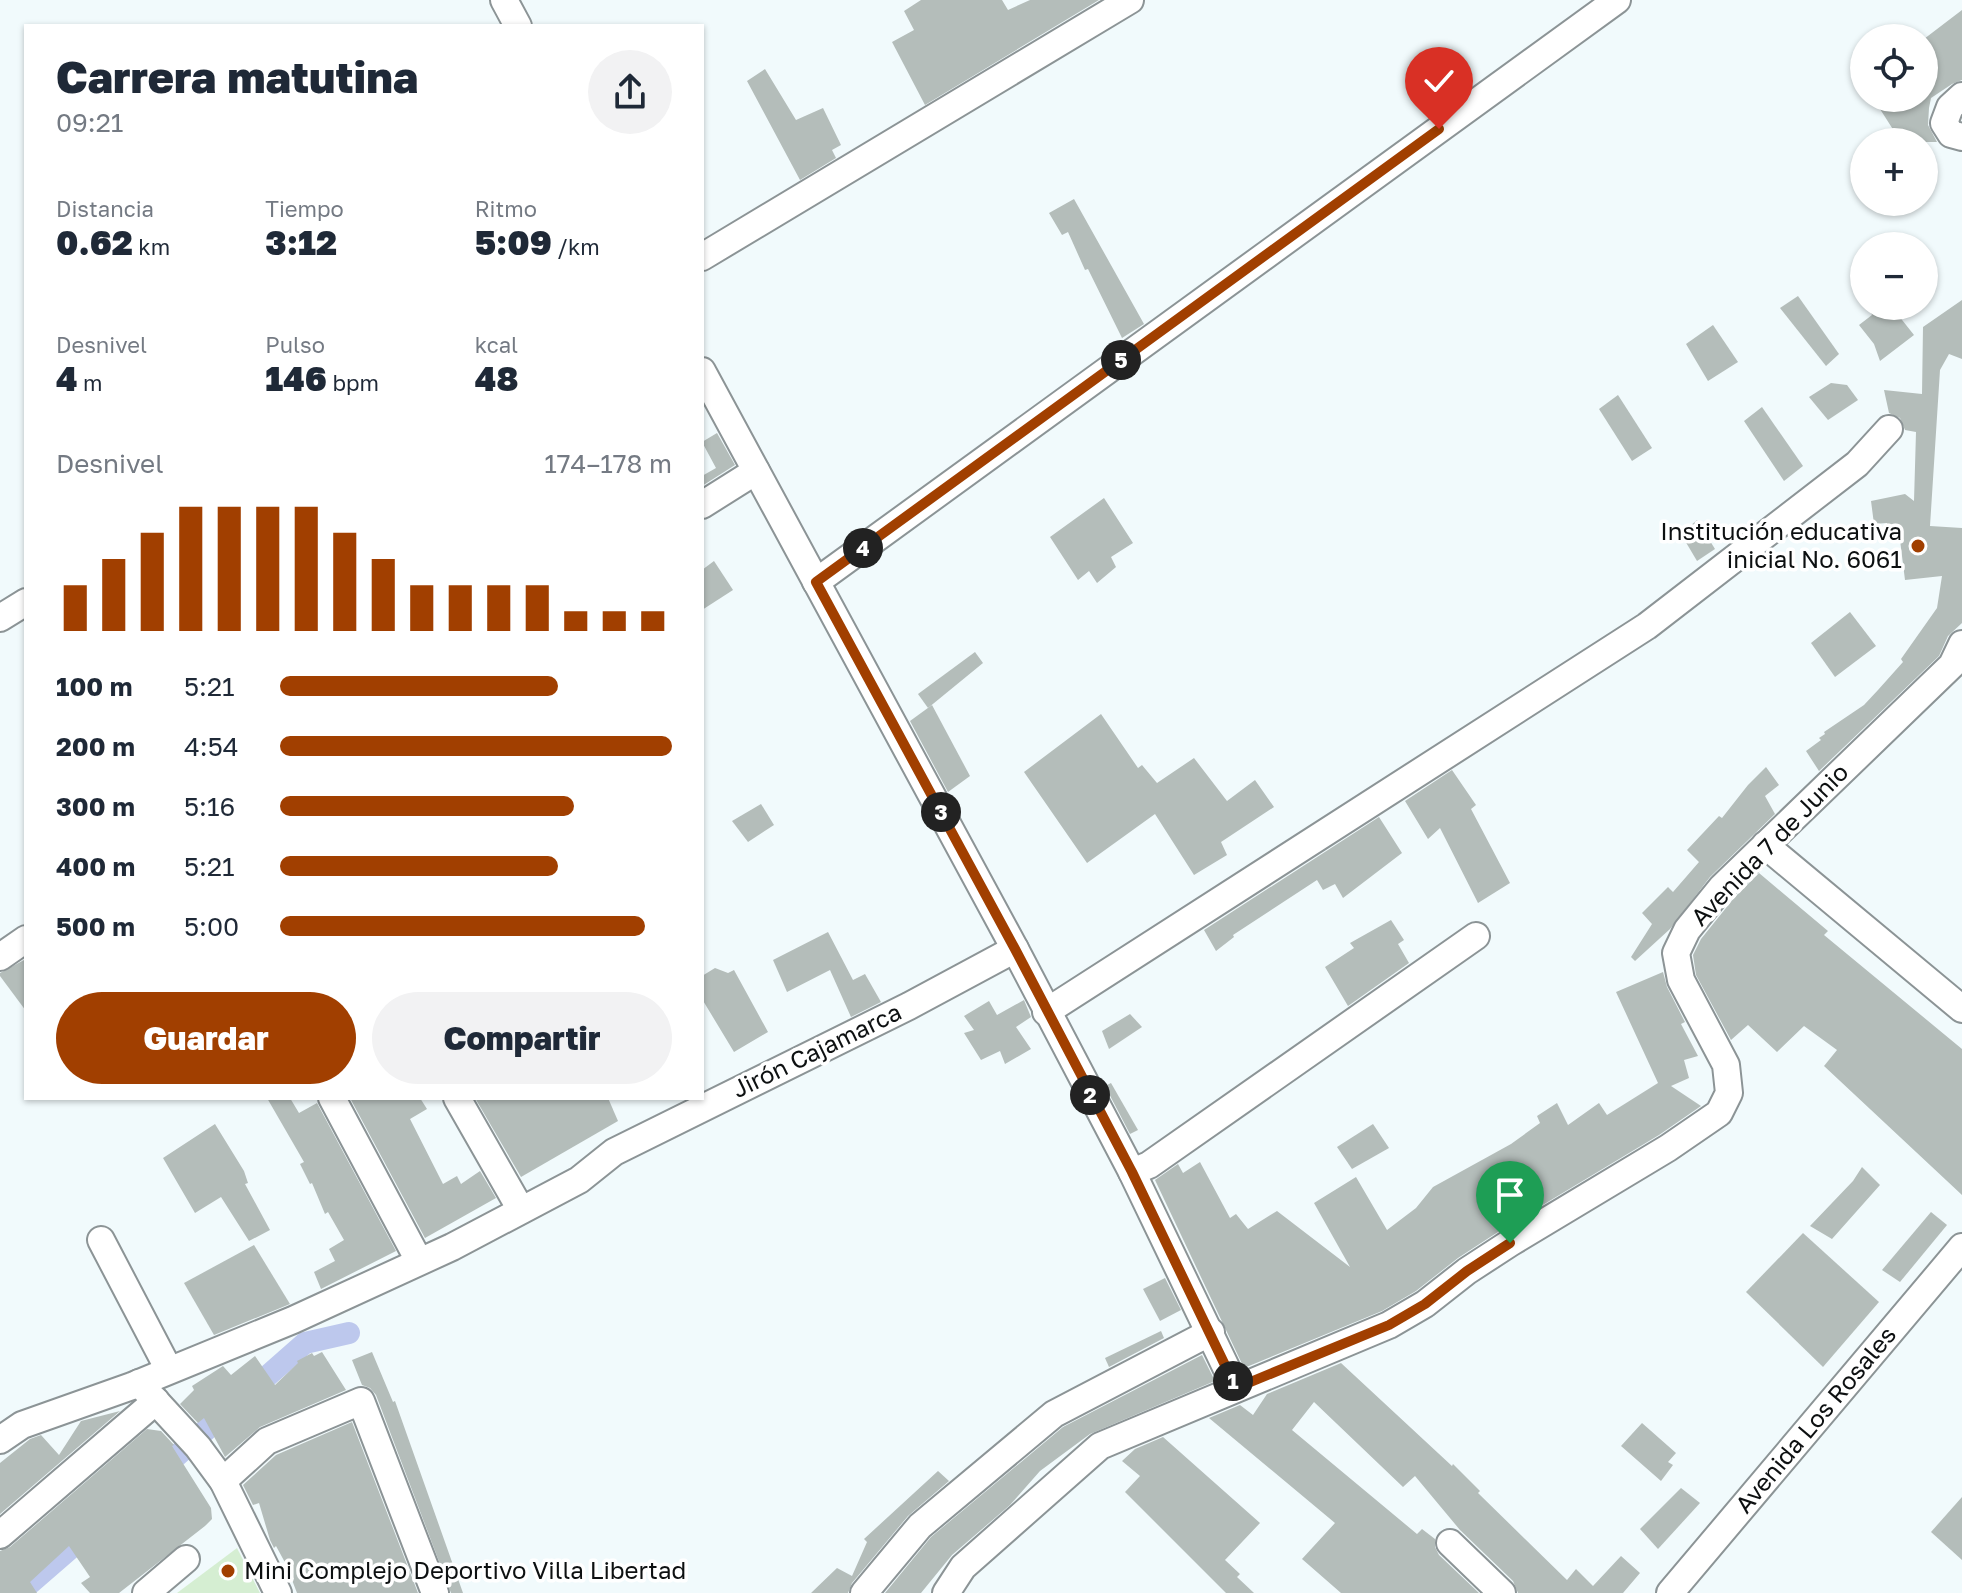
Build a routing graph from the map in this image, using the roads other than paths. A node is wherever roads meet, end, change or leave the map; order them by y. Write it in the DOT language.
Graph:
graph roads {
  1 [pos="504,0"];
  2 [pos="1130,0"];
  3 [pos="1617,0"];
  4 [pos="517,24"];
  5 [pos="1962,96"];
  6 [pos="1962,137"];
  7 [pos="704,256"];
  8 [pos="704,375"];
  9 [pos="1889,429"];
  10 [pos="756,471"];
  11 [pos="704,504"];
  12 [pos="816,582"];
  13 [pos="24,603"];
  14 [pos="0,618"];
  15 [pos="1962,644"];
  16 [pos="1765,845"];
  17 [pos="1476,936"];
  18 [pos="24,940"];
  19 [pos="1015,949"];
  20 [pos="0,957"];
  21 [pos="1962,1009"];
  22 [pos="1046,1012"];
  23 [pos="333,1100"];
  24 [pos="458,1100"];
  25 [pos="1132,1172"];
  26 [pos="521,1210"];
  27 [pos="101,1240"];
  28 [pos="1962,1247"];
  29 [pos="419,1261"];
  30 [pos="1211,1332"];
  31 [pos="169,1370"];
  32 [pos="1236,1388"];
  33 [pos="148,1392"];
  34 [pos="0,1440"];
  35 [pos="223,1481"];
  36 [pos="0,1535"];
  37 [pos="1450,1543"];
  38 [pos="186,1559"];
  39 [pos="146,1593"];
  40 [pos="278,1593"];
  41 [pos="435,1593"];
  42 [pos="864,1593"];
  43 [pos="946,1593"];
  44 [pos="1502,1593"];
  45 [pos="1670,1593"];
  1 -- 4 [label="street"];
  2 -- 7 [label="street"];
  3 -- 12 [label="street"];
  5 -- 6 [label="street"];
  8 -- 10 [label="street"];
  9 -- 22 [label="street"];
  10 -- 11 [label="street"];
  10 -- 12 [label="street"];
  12 -- 19 [label="street"];
  13 -- 14 [label="street"];
  15 -- 16 [label="street, Avenida 7 de Junio"];
  16 -- 21 [label="street"];
  16 -- 32 [label="street, Avenida 7 de Junio"];
  17 -- 25 [label="street"];
  18 -- 20 [label="street"];
  19 -- 22 [label="street"];
  19 -- 26 [label="street, Jirón Cajamarca"];
  22 -- 25 [label="street"];
  23 -- 29 [label="street"];
  24 -- 26 [label="street"];
  25 -- 30 [label="street"];
  26 -- 29 [label="street, Jirón Cajamarca"];
  27 -- 31 [label="street"];
  28 -- 45 [label="street, Avenida Los Rosales"];
  29 -- 31 [label="street, Jirón Cajamarca"];
  30 -- 32 [label="street"];
  30 -- 42 [label="street"];
  31 -- 33 [label="street, Jirón Cajamarca"];
  32 -- 43 [label="street, Avenida 7 de Junio"];
  33 -- 34 [label="street"];
  33 -- 35 [label="street"];
  33 -- 36 [label="street"];
  35 -- 40 [label="street"];
  35 -- 41 [label="street"];
  37 -- 44 [label="street"];
  38 -- 39 [label="street"];
}
